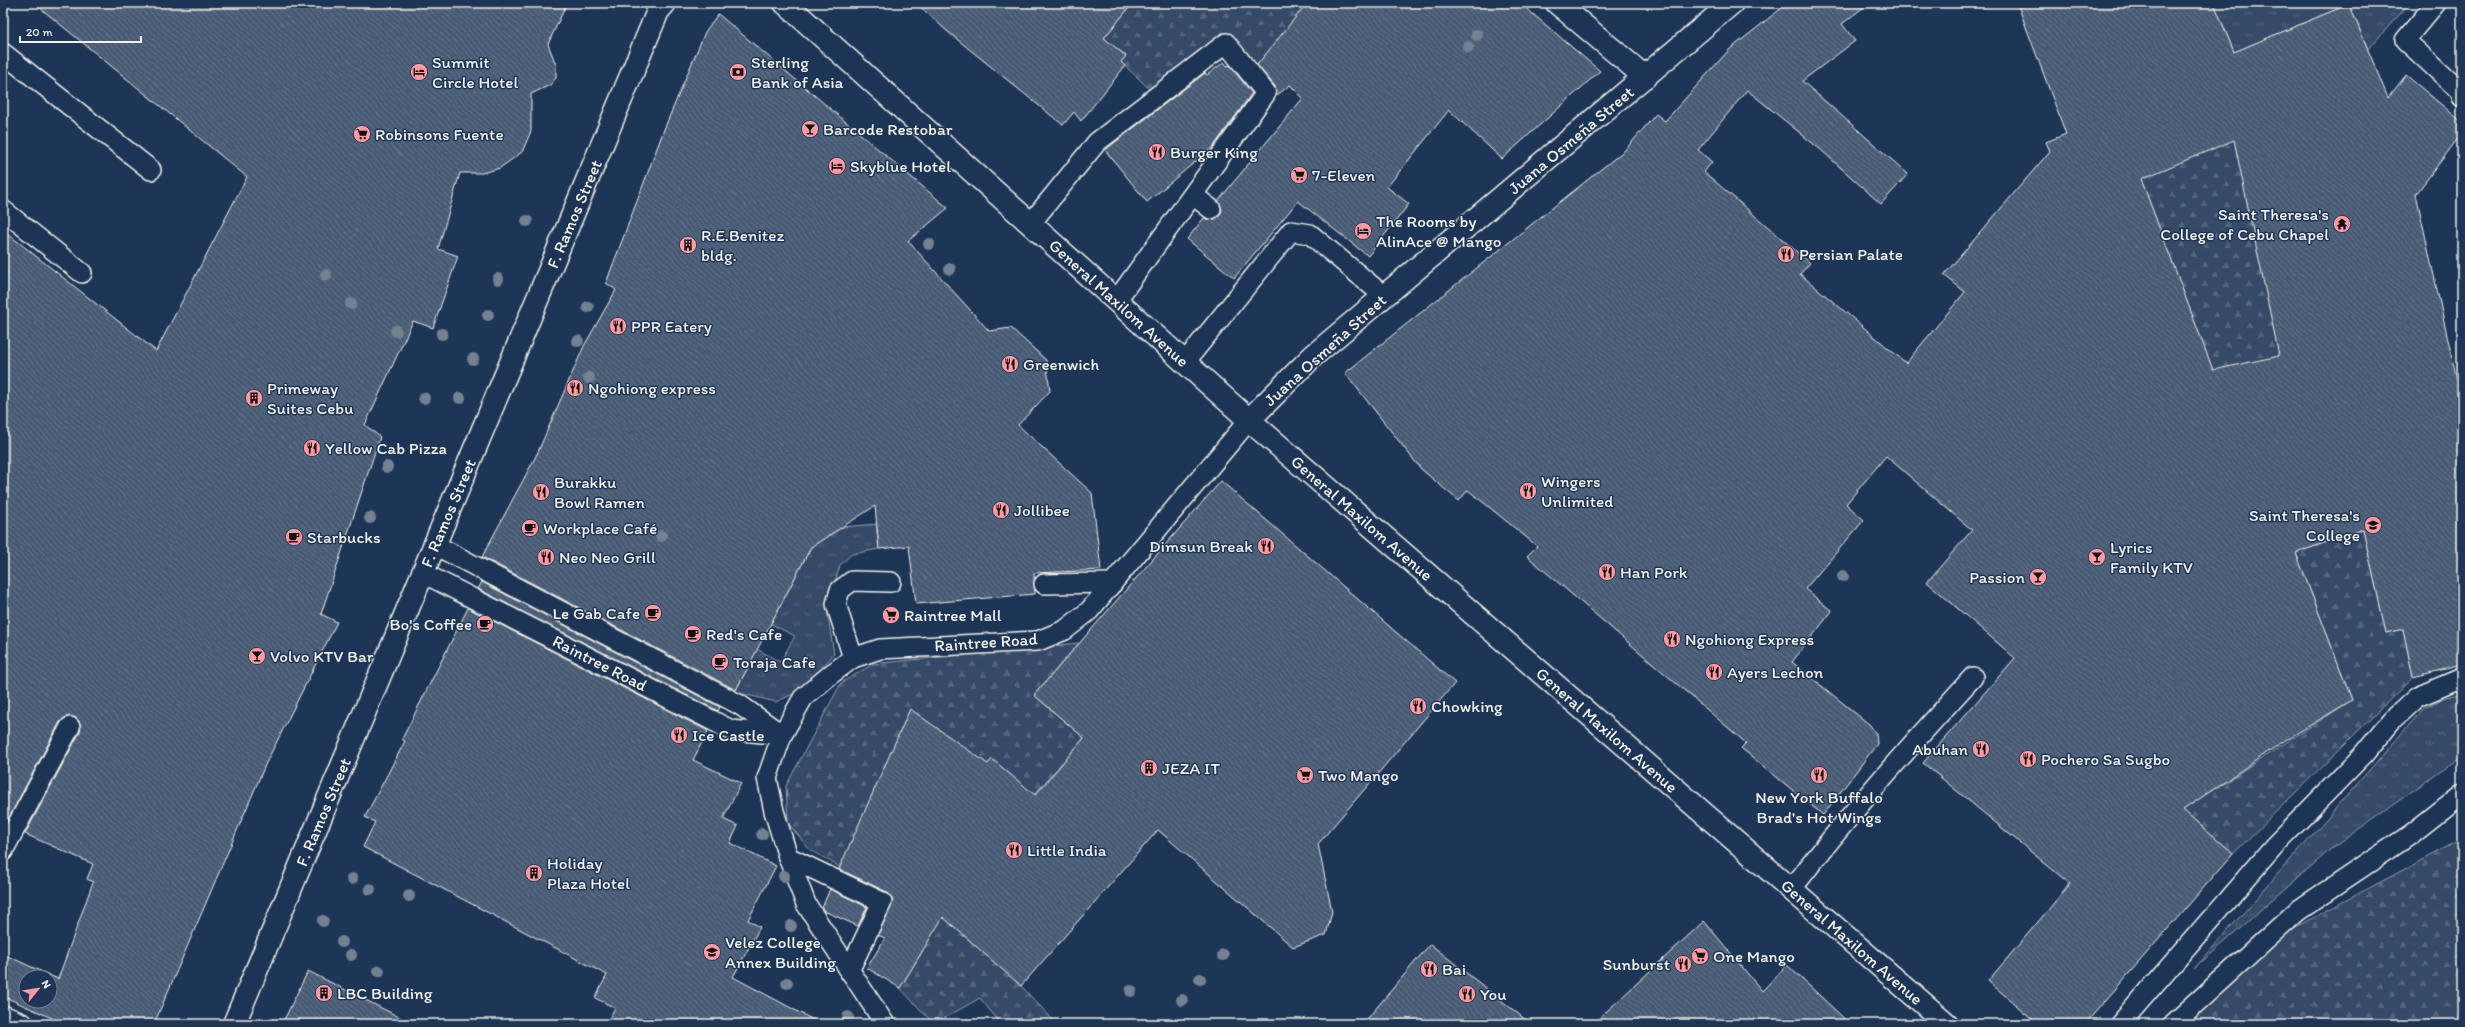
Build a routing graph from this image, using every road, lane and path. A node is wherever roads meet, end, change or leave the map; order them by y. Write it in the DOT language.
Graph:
graph roads {
  1 [pos="665,3"];
  2 [pos="785,3"];
  3 [pos="1557,3"];
  4 [pos="1732,3"];
  5 [pos="2436,3"];
  6 [pos="3,53"];
  7 [pos="1645,77"];
  8 [pos="2462,97"];
  9 [pos="151,170"];
  10 [pos="1193,195"];
  11 [pos="1211,209"];
  12 [pos="3,210"];
  13 [pos="1031,223"];
  14 [pos="82,273"];
  15 [pos="1384,296"];
  16 [pos="1116,301"];
  17 [pos="1185,362"];
  18 [pos="1249,420"];
  19 [pos="435,545"];
  20 [pos="423,573"];
  21 [pos="891,582"];
  22 [pos="1044,584"];
  23 [pos="1114,584"];
  24 [pos="853,658"];
  25 [pos="1973,677"];
  26 [pos="2462,678"];
  27 [pos="70,727"];
  28 [pos="782,735"];
  29 [pos="2462,794"];
  30 [pos="3,851"];
  31 [pos="788,857"];
  32 [pos="1791,890"];
  33 [pos="849,971"];
  34 [pos="3,1015"];
  35 [pos="24,1024"];
  36 [pos="234,1024"];
  37 [pos="885,1024"];
  38 [pos="1946,1024"];
  39 [pos="2120,1024"];
  40 [pos="2173,1024"];
  1 -- 19 [label="street, F. Ramos Street"];
  2 -- 13 [label="street, General Maxilom Avenue"];
  3 -- 7 [label="street"];
  4 -- 7 [label="street, Juana Osmeña Street"];
  5 -- 8 [label="lane"];
  6 -- 9 [label="lane"];
  7 -- 15 [label="street, Juana Osmeña Street"];
  10 -- 11 [label="lane"];
  10 -- 13 [label="lane"];
  10 -- 16 [label="lane"];
  12 -- 14 [label="lane"];
  13 -- 16 [label="street, General Maxilom Avenue"];
  15 -- 17 [label="lane"];
  15 -- 18 [label="street, Juana Osmeña Street"];
  16 -- 17 [label="street, General Maxilom Avenue"];
  17 -- 18 [label="street, General Maxilom Avenue"];
  18 -- 23 [label="lane, Raintree Road"];
  18 -- 32 [label="street, General Maxilom Avenue"];
  19 -- 20 [label="street, F. Ramos Street"];
  19 -- 28 [label="lane, Raintree Road"];
  20 -- 28 [label="lane, Raintree Road"];
  20 -- 36 [label="street, F. Ramos Street"];
  21 -- 24 [label="lane"];
  22 -- 23 [label="lane"];
  23 -- 24 [label="lane, Raintree Road"];
  24 -- 28 [label="lane, Raintree Road"];
  25 -- 32 [label="lane"];
  26 -- 39 [label="lane"];
  27 -- 30 [label="lane"];
  28 -- 31 [label="lane, Raintree Road"];
  29 -- 40 [label="lane"];
  31 -- 33 [label="lane, Raintree Road"];
  31 -- 33 [label="lane"];
  32 -- 38 [label="street, General Maxilom Avenue"];
  33 -- 37 [label="lane, Raintree Road"];
  34 -- 35 [label="lane"];
}
